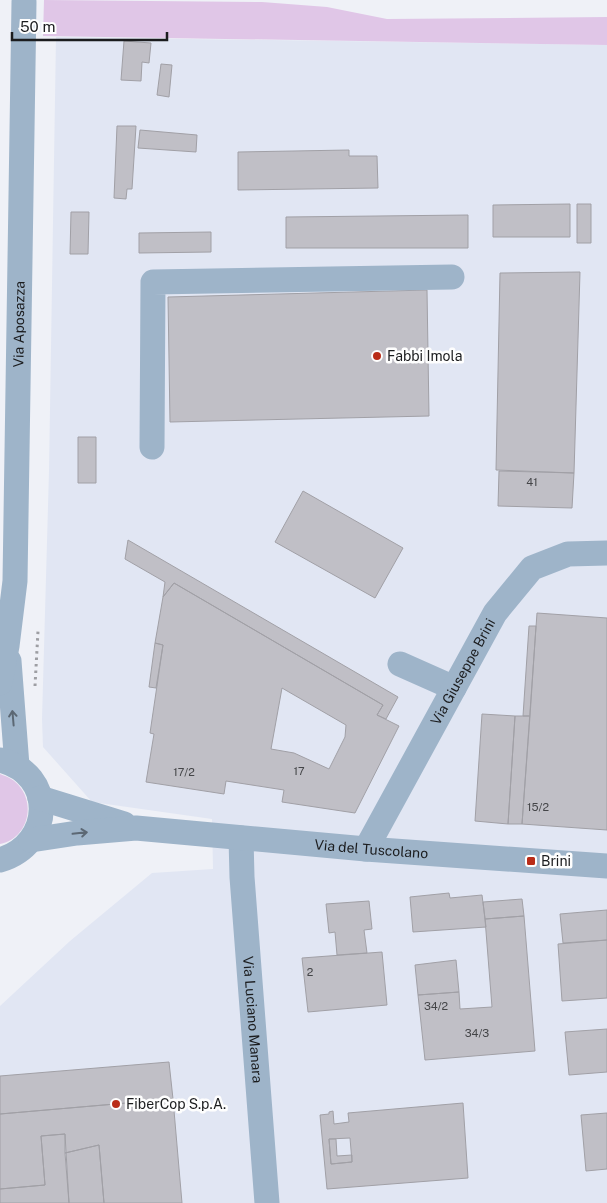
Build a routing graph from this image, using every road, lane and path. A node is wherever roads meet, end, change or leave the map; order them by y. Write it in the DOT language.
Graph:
graph roads {
  1 [pos="24,2"];
  2 [pos="452,278"];
  3 [pos="152,447"];
  4 [pos="607,553"];
  5 [pos="38,631"];
  6 [pos="7,646"];
  7 [pos="400,664"];
  8 [pos="0,683"];
  9 [pos="35,688"];
  10 [pos="454,688"];
  11 [pos="9,763"];
  12 [pos="40,798"];
  13 [pos="136,828"];
  14 [pos="241,838"];
  15 [pos="32,840"];
  16 [pos="366,849"];
  17 [pos="0,860"];
  18 [pos="607,866"];
  19 [pos="268,1203"];
  1 -- 6 [label="street, Via Aposazza"];
  2 -- 3 [label="street"];
  4 -- 10 [label="street, Via Giuseppe Brini"];
  5 -- 9 [label="path"];
  6 -- 8 [label="street, Via Aposazza"];
  11 -- 6 [label="street, Via Aposazza, one-way"];
  7 -- 10 [label="street"];
  10 -- 16 [label="street, Via Giuseppe Brini"];
  11 -- 12 [label="street"];
  12 -- 13 [label="street"];
  12 -- 15 [label="street"];
  13 -- 14 [label="street, Via del Tuscolano"];
  15 -- 13 [label="street, one-way"];
  14 -- 16 [label="street, Via del Tuscolano"];
  14 -- 19 [label="street, Via Luciano Manara"];
  15 -- 17 [label="street"];
  16 -- 18 [label="street, Via del Tuscolano"];
}
